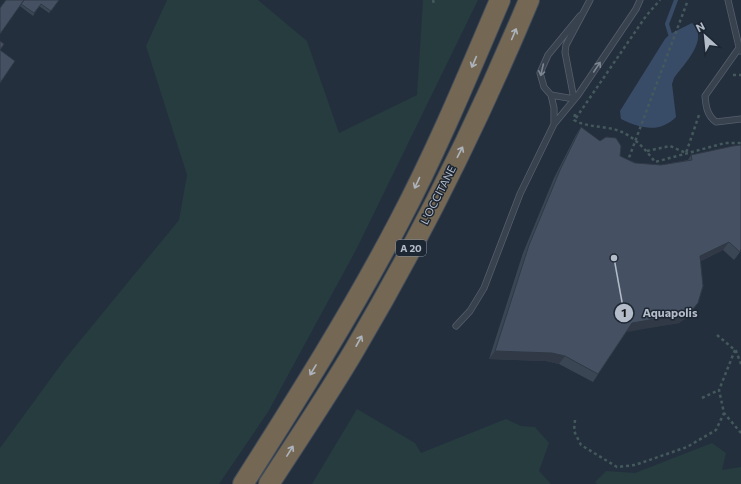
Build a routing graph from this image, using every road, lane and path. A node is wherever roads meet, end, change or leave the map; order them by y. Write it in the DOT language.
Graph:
graph roads {
  1 [pos="433,0"];
  2 [pos="500,0"];
  3 [pos="529,0"];
  4 [pos="590,0"];
  5 [pos="640,0"];
  6 [pos="660,0"];
  7 [pos="688,0"];
  8 [pos="728,0"];
  9 [pos="434,4"];
  10 [pos="580,16"];
  11 [pos="740,50"];
  12 [pos="741,75"];
  13 [pos="728,80"];
  14 [pos="550,95"];
  15 [pos="576,97"];
  16 [pos="700,114"];
  17 [pos="741,119"];
  18 [pos="574,120"];
  19 [pos="554,124"];
  20 [pos="635,140"];
  21 [pos="741,143"];
  22 [pos="647,151"];
  23 [pos="686,153"];
  24 [pos="624,169"];
  25 [pos="456,326"];
  26 [pos="718,335"];
  27 [pos="735,350"];
  28 [pos="741,364"];
  29 [pos="719,390"];
  30 [pos="702,398"];
  31 [pos="724,413"];
  32 [pos="575,420"];
  33 [pos="741,433"];
  34 [pos="243,484"];
  35 [pos="269,484"];
  1 -- 9 [label="path"];
  2 -- 34 [label="highway, L'OCCITANE / A 20, one-way"];
  35 -- 3 [label="highway, L'OCCITANE / A 20, one-way"];
  4 -- 10 [label="lane"];
  15 -- 5 [label="lane, one-way"];
  6 -- 18 [label="path"];
  7 -- 20 [label="path, bridge"];
  8 -- 11 [label="lane"];
  10 -- 14 [label="lane, one-way"];
  10 -- 15 [label="lane"];
  11 -- 17 [label="lane"];
  12 -- 13 [label="path"];
  14 -- 15 [label="lane"];
  14 -- 19 [label="lane"];
  15 -- 18 [label="path"];
  15 -- 19 [label="lane"];
  16 -- 23 [label="path"];
  18 -- 20 [label="path"];
  19 -- 25 [label="lane"];
  20 -- 22 [label="path"];
  20 -- 24 [label="path, bridge"];
  21 -- 23 [label="path"];
  22 -- 23 [label="path"];
  22 -- 23 [label="path"];
  26 -- 27 [label="path"];
  27 -- 28 [label="path"];
  27 -- 29 [label="path"];
  29 -- 30 [label="path"];
  29 -- 31 [label="path"];
  31 -- 32 [label="path"];
  31 -- 33 [label="path"];
}
